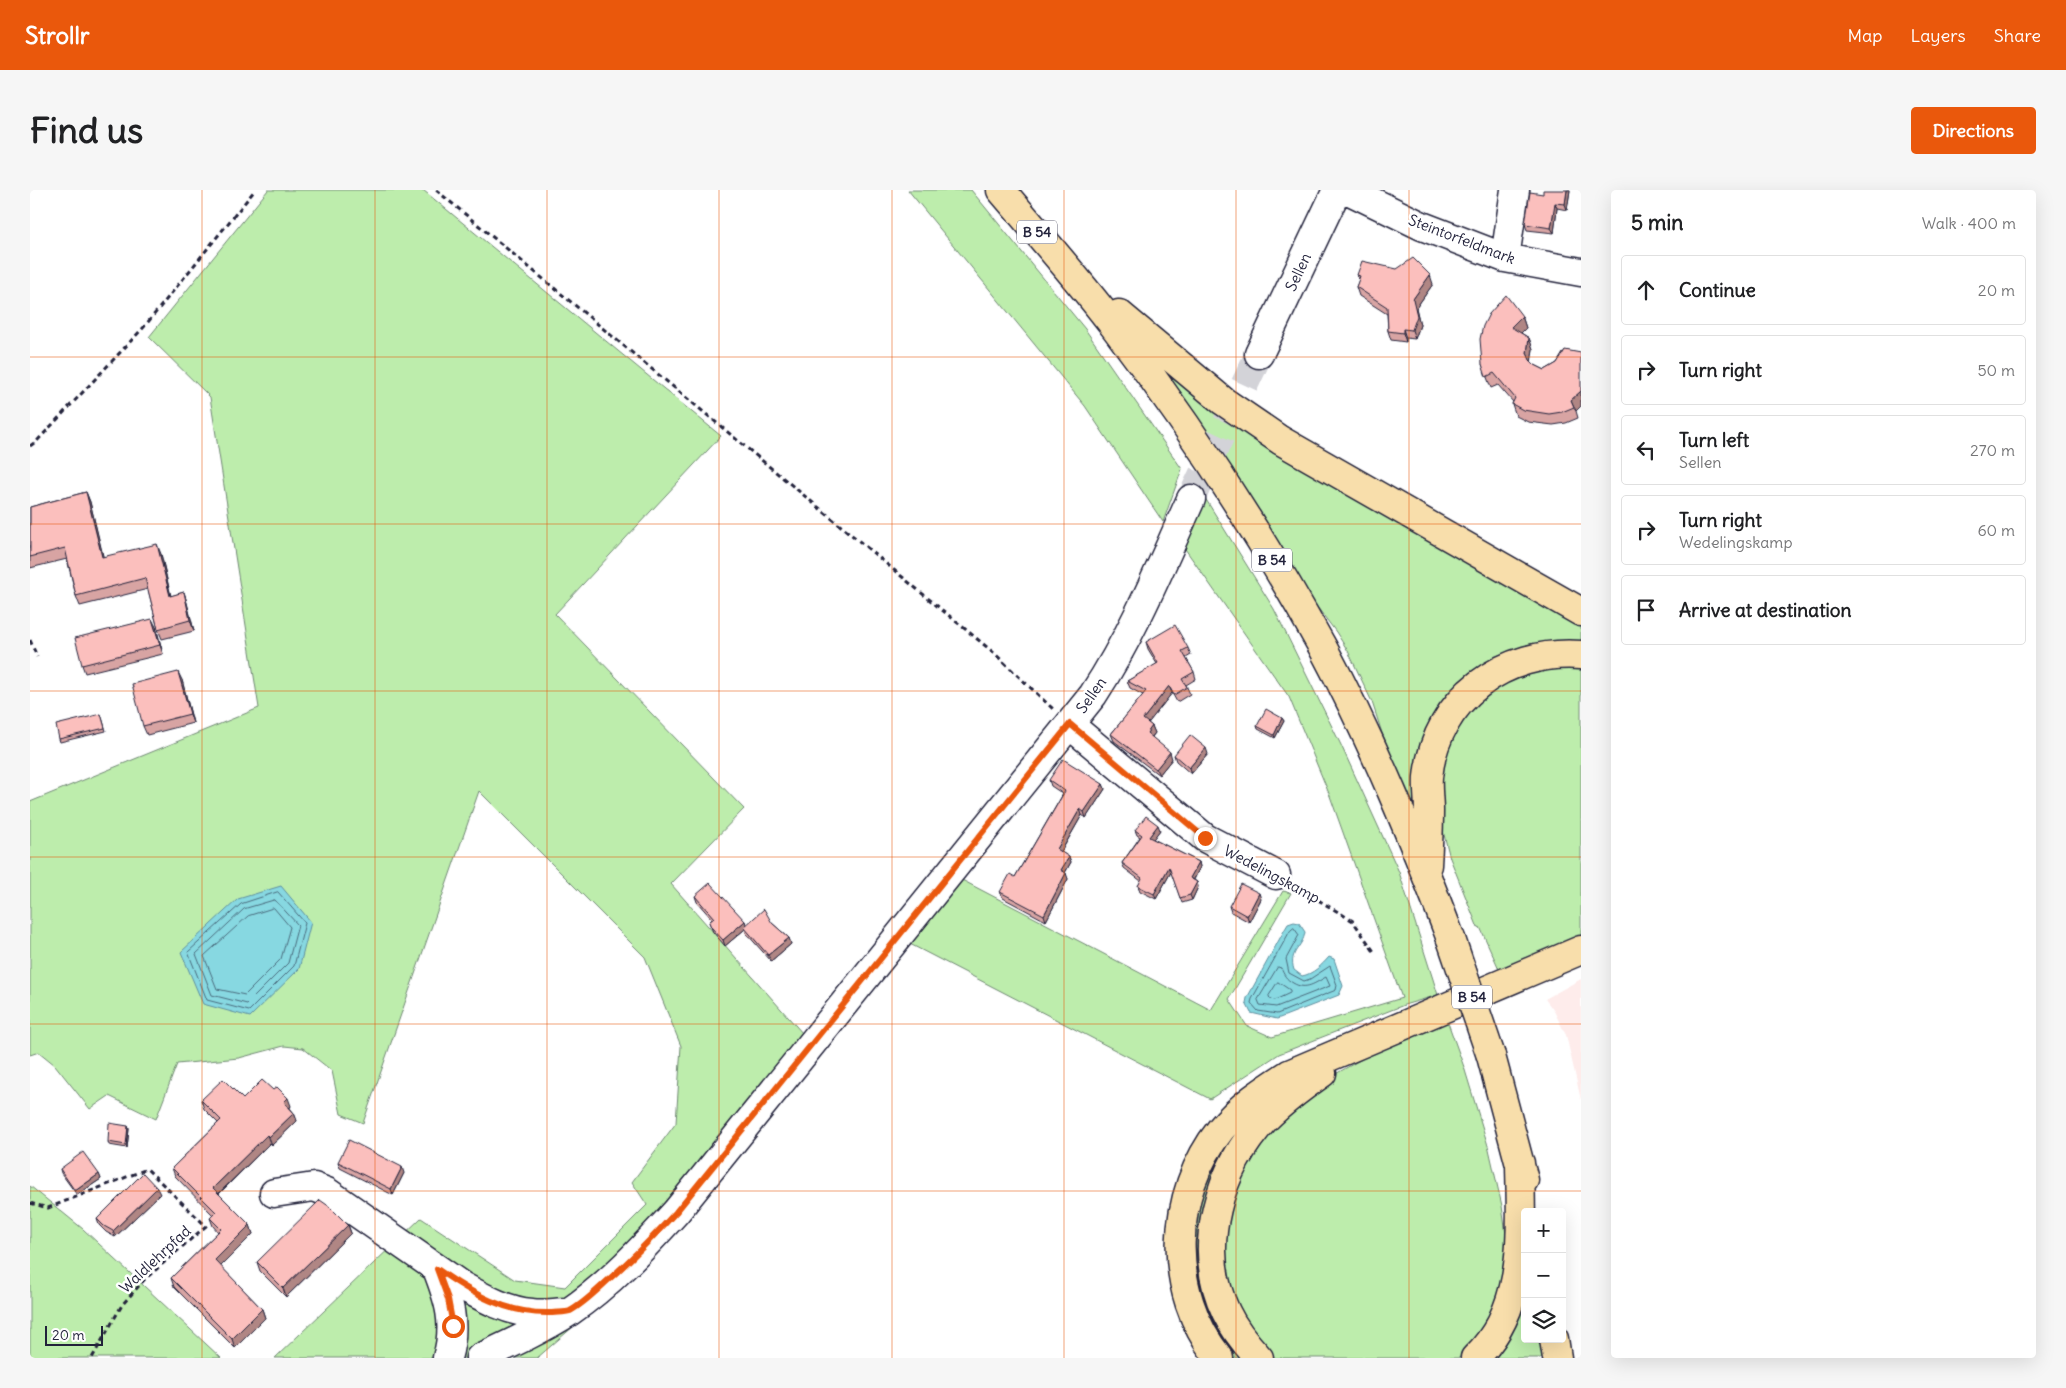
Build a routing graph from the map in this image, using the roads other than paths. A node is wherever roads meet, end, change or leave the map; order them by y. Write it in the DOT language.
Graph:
graph roads {
  1 [pos="1001,190"];
  2 [pos="1337,190"];
  3 [pos="1348,190"];
  4 [pos="1515,190"];
  5 [pos="1505,258"];
  6 [pos="1581,272"];
  7 [pos="1072,273"];
  8 [pos="1259,354"];
  9 [pos="1191,499"];
  10 [pos="1581,612"];
  11 [pos="1581,655"];
  12 [pos="1070,724"];
  13 [pos="1427,874"];
  14 [pos="1276,875"];
  15 [pos="1581,950"];
  16 [pos="1367,1042"];
  17 [pos="1520,1163"];
  18 [pos="274,1193"];
  19 [pos="1530,1208"];
  20 [pos="437,1269"];
  21 [pos="569,1312"];
  22 [pos="1555,1343"];
  23 [pos="448,1358"];
  24 [pos="480,1358"];
  25 [pos="1219,1358"];
  26 [pos="1259,1358"];
  27 [pos="1475,1358"];
  28 [pos="1557,1358"];
  1 -- 7 [label="highway, B 54"];
  2 -- 8 [label="street, Sellen"];
  3 -- 5 [label="street, Steintorfeldmark"];
  4 -- 5 [label="street"];
  5 -- 6 [label="street, Steintorfeldmark"];
  7 -- 10 [label="highway"];
  7 -- 13 [label="highway, B 54"];
  9 -- 12 [label="street, Sellen"];
  11 -- 13 [label="highway"];
  12 -- 14 [label="street, Wedelingskamp"];
  12 -- 21 [label="street, Sellen"];
  13 -- 17 [label="highway, B 54, bridge"];
  15 -- 16 [label="highway"];
  16 -- 25 [label="highway"];
  16 -- 26 [label="highway"];
  17 -- 19 [label="highway, B 54"];
  17 -- 27 [label="highway"];
  18 -- 20 [label="street"];
  20 -- 21 [label="street"];
  20 -- 23 [label="street"];
  21 -- 24 [label="street, Sellen"];
  22 -- 28 [label="highway"];
}
